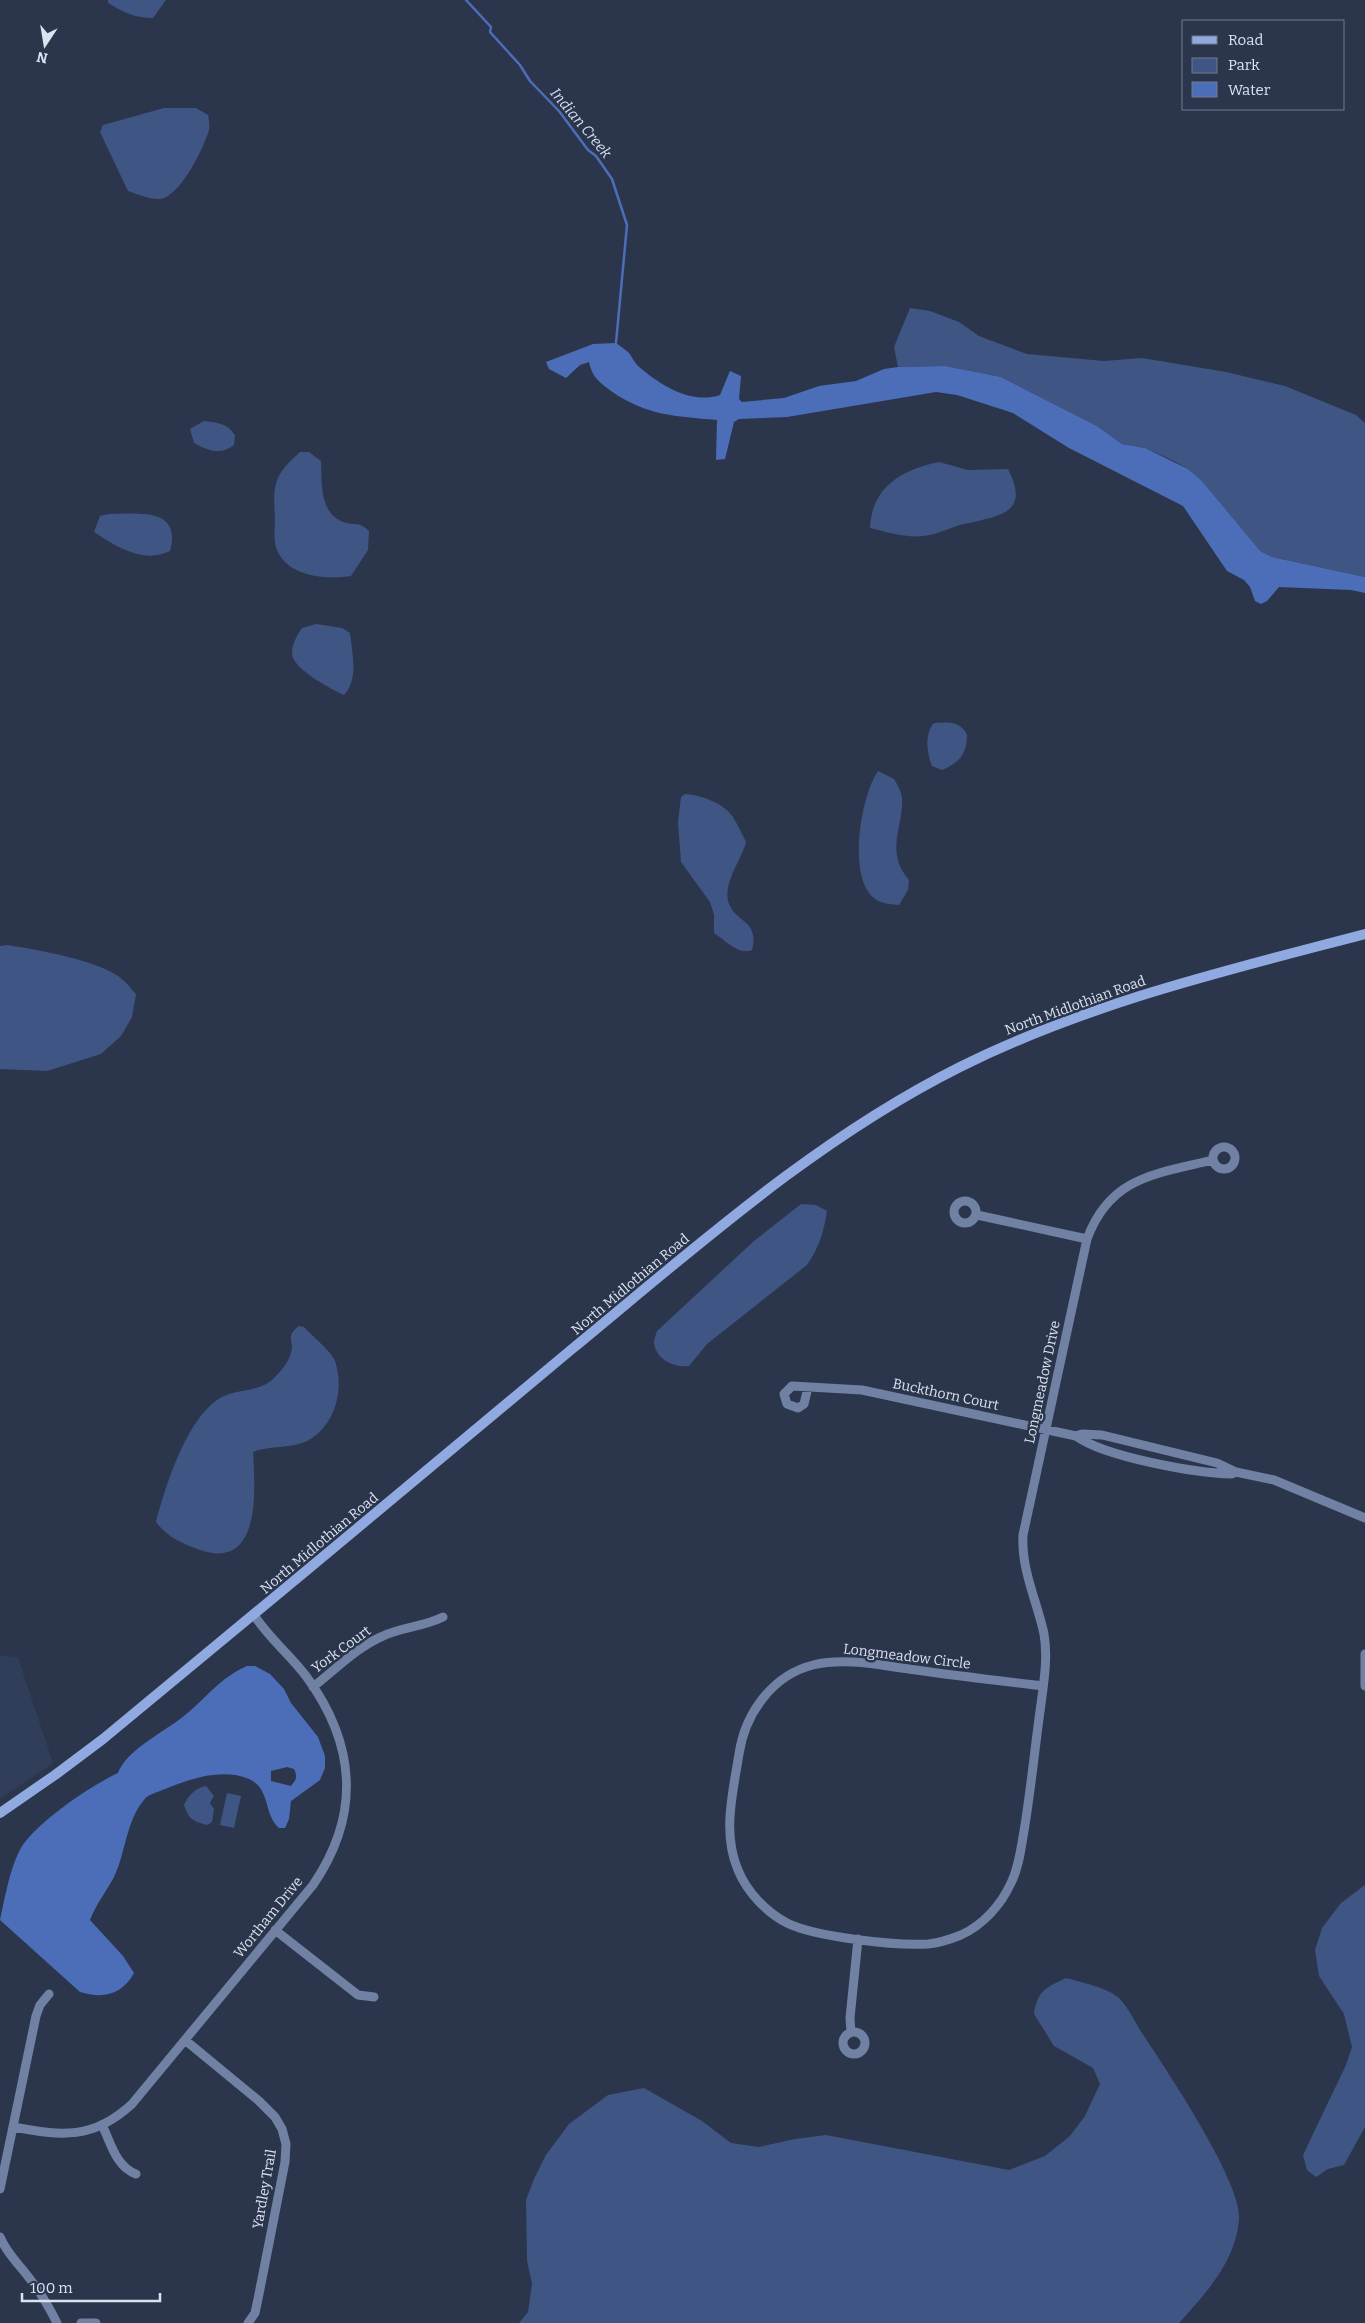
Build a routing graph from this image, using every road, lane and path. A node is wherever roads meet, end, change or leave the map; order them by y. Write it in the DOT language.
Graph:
graph roads {
  1 [pos="1365,934"];
  2 [pos="1213,1160"];
  3 [pos="976,1215"];
  4 [pos="1087,1239"];
  5 [pos="808,1387"];
  6 [pos="1046,1430"];
  7 [pos="1076,1436"];
  8 [pos="1236,1472"];
  9 [pos="1365,1518"];
  10 [pos="254,1615"];
  11 [pos="442,1617"];
  12 [pos="1365,1654"];
  13 [pos="1043,1686"];
  14 [pos="1365,1686"];
  15 [pos="313,1687"];
  16 [pos="0,1812"];
  17 [pos="275,1930"];
  18 [pos="858,1939"];
  19 [pos="49,1994"];
  20 [pos="374,1997"];
  21 [pos="851,2032"];
  22 [pos="185,2040"];
  23 [pos="102,2125"];
  24 [pos="13,2127"];
  25 [pos="136,2174"];
  26 [pos="0,2189"];
  27 [pos="0,2237"];
  28 [pos="57,2323"];
  29 [pos="80,2323"];
  30 [pos="96,2323"];
  31 [pos="248,2323"];
  1 -- 10 [label="main road, North Midlothian Road"];
  2 -- 4 [label="street, Longmeadow Drive"];
  3 -- 4 [label="street"];
  4 -- 6 [label="street, Longmeadow Drive"];
  5 -- 6 [label="street, Buckthorn Court"];
  6 -- 7 [label="street, Buckthorn Court"];
  6 -- 13 [label="street, Longmeadow Drive"];
  7 -- 8 [label="street, Buckthorn Court"];
  7 -- 8 [label="street, Buckthorn Court"];
  8 -- 9 [label="street, Buckthorn Court"];
  10 -- 15 [label="street, Wortham Drive"];
  10 -- 16 [label="main road, North Midlothian Road"];
  11 -- 15 [label="street, York Court"];
  12 -- 14 [label="street"];
  13 -- 18 [label="street, Longmeadow Circle"];
  13 -- 18 [label="street, Longmeadow Circle"];
  15 -- 17 [label="street, Wortham Drive"];
  17 -- 20 [label="street"];
  17 -- 22 [label="street, Wortham Drive"];
  18 -- 21 [label="street"];
  19 -- 24 [label="street"];
  22 -- 23 [label="street, Wortham Drive"];
  22 -- 31 [label="street, Yardley Trail"];
  23 -- 24 [label="street, Wortham Drive"];
  23 -- 25 [label="street"];
  24 -- 26 [label="street"];
  27 -- 28 [label="street"];
  29 -- 30 [label="street"];
}
